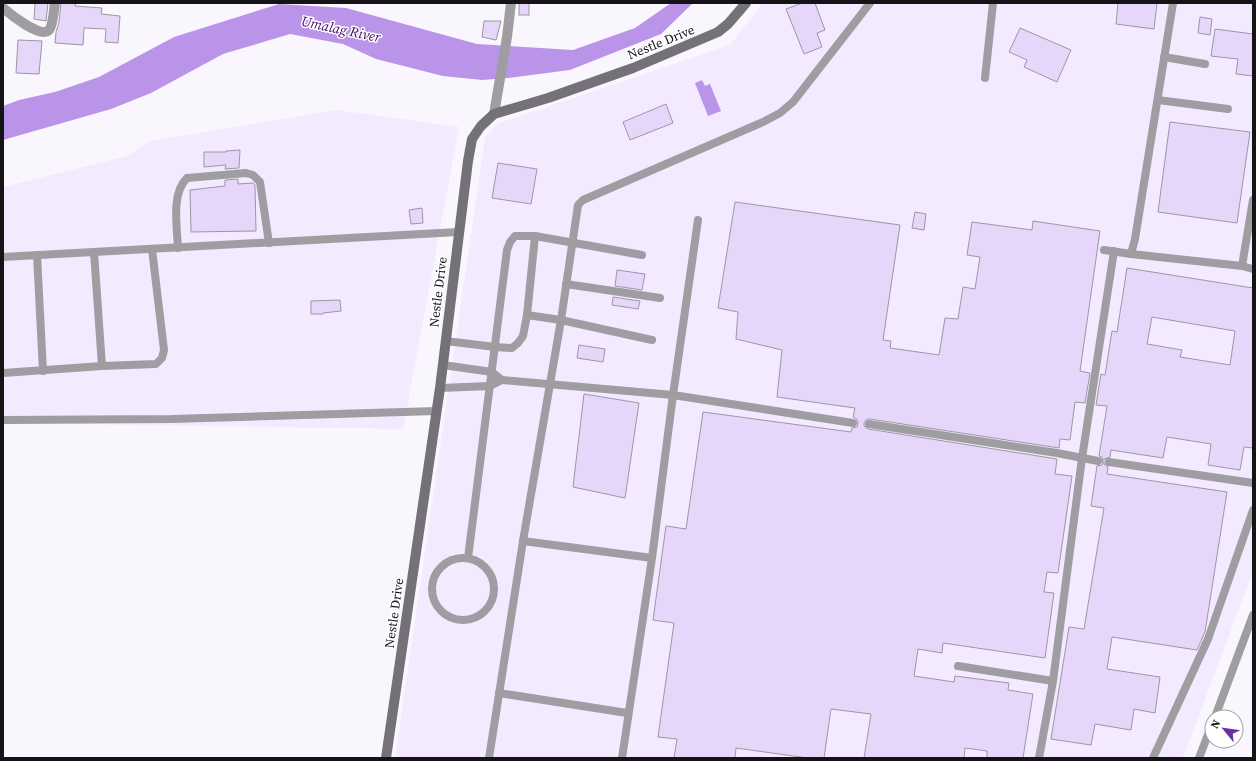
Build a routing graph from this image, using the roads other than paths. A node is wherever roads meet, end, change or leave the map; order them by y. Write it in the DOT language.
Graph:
graph roads {
  1 [pos="55,3"];
  2 [pos="511,3"];
  3 [pos="746,3"];
  4 [pos="870,3"];
  5 [pos="993,3"];
  6 [pos="1174,3"];
  7 [pos="3,8"];
  8 [pos="1164,57"];
  9 [pos="1205,64"];
  10 [pos="986,78"];
  11 [pos="1158,100"];
  12 [pos="1228,109"];
  13 [pos="494,114"];
  14 [pos="1253,200"];
  15 [pos="698,220"];
  16 [pos="458,232"];
  17 [pos="535,236"];
  18 [pos="268,243"];
  19 [pos="572,243"];
  20 [pos="178,248"];
  21 [pos="152,249"];
  22 [pos="1104,250"];
  23 [pos="1114,251"];
  24 [pos="94,252"];
  25 [pos="1131,254"];
  26 [pos="37,255"];
  27 [pos="642,255"];
  28 [pos="3,257"];
  29 [pos="1242,266"];
  30 [pos="1253,269"];
  31 [pos="566,284"];
  32 [pos="660,298"];
  33 [pos="527,315"];
  34 [pos="561,320"];
  35 [pos="652,340"];
  36 [pos="446,341"];
  37 [pos="495,347"];
  38 [pos="443,365"];
  39 [pos="102,366"];
  40 [pos="43,371"];
  41 [pos="492,372"];
  42 [pos="3,373"];
  43 [pos="502,380"];
  44 [pos="550,385"];
  45 [pos="490,386"];
  46 [pos="440,388"];
  47 [pos="673,394"];
  48 [pos="436,411"];
  49 [pos="3,420"];
  50 [pos="853,422"];
  51 [pos="869,424"];
  52 [pos="1082,458"];
  53 [pos="1098,461"];
  54 [pos="1109,462"];
  55 [pos="1253,483"];
  56 [pos="1253,510"];
  57 [pos="523,541"];
  58 [pos="468,558"];
  59 [pos="652,558"];
  60 [pos="1253,615"];
  61 [pos="958,666"];
  62 [pos="1053,681"];
  63 [pos="499,693"];
  64 [pos="1218,709"];
  65 [pos="627,713"];
  66 [pos="1204,745"];
  67 [pos="386,758"];
  68 [pos="489,758"];
  69 [pos="622,758"];
  70 [pos="1040,758"];
  71 [pos="1153,758"];
  72 [pos="1199,758"];
  1 -- 7 [label="street"];
  2 -- 13 [label="street"];
  3 -- 13 [label="street, Nestle Drive"];
  4 -- 19 [label="lane"];
  5 -- 10 [label="lane"];
  6 -- 8 [label="lane"];
  8 -- 9 [label="lane"];
  8 -- 11 [label="lane"];
  11 -- 12 [label="lane"];
  11 -- 25 [label="lane"];
  13 -- 16 [label="street, Nestle Drive"];
  14 -- 29 [label="lane"];
  15 -- 47 [label="lane"];
  16 -- 18 [label="lane"];
  16 -- 36 [label="street, Nestle Drive"];
  17 -- 19 [label="lane"];
  17 -- 33 [label="lane"];
  17 -- 37 [label="lane"];
  18 -- 20 [label="lane"];
  18 -- 20 [label="lane"];
  19 -- 27 [label="lane"];
  19 -- 31 [label="lane"];
  20 -- 21 [label="lane"];
  21 -- 24 [label="lane"];
  21 -- 39 [label="lane"];
  22 -- 23 [label="lane"];
  23 -- 25 [label="lane"];
  23 -- 52 [label="lane"];
  24 -- 26 [label="lane"];
  24 -- 39 [label="lane"];
  25 -- 29 [label="lane"];
  26 -- 28 [label="lane"];
  26 -- 40 [label="lane"];
  29 -- 30 [label="lane"];
  31 -- 32 [label="lane"];
  31 -- 34 [label="lane"];
  33 -- 34 [label="lane"];
  33 -- 37 [label="lane"];
  34 -- 35 [label="lane"];
  34 -- 44 [label="lane"];
  36 -- 37 [label="lane"];
  36 -- 38 [label="street, Nestle Drive"];
  37 -- 41 [label="lane"];
  38 -- 41 [label="lane"];
  38 -- 46 [label="street, Nestle Drive"];
  39 -- 40 [label="lane"];
  40 -- 42 [label="lane"];
  41 -- 43 [label="lane"];
  41 -- 45 [label="lane"];
  43 -- 44 [label="lane"];
  43 -- 45 [label="lane"];
  44 -- 47 [label="lane"];
  44 -- 57 [label="lane"];
  45 -- 46 [label="lane"];
  45 -- 58 [label="lane"];
  46 -- 48 [label="street, Nestle Drive"];
  47 -- 50 [label="lane"];
  47 -- 59 [label="lane"];
  48 -- 49 [label="lane"];
  48 -- 67 [label="street, Nestle Drive"];
  51 -- 52 [label="lane"];
  52 -- 53 [label="lane"];
  52 -- 62 [label="lane"];
  54 -- 55 [label="lane"];
  56 -- 71 [label="lane"];
  57 -- 59 [label="lane"];
  57 -- 63 [label="lane"];
  58 -- 58 [label="lane"];
  59 -- 65 [label="lane"];
  60 -- 64 [label="lane"];
  61 -- 62 [label="lane"];
  62 -- 70 [label="lane"];
  63 -- 65 [label="lane"];
  63 -- 68 [label="lane"];
  65 -- 69 [label="lane"];
  66 -- 72 [label="lane"];
}
